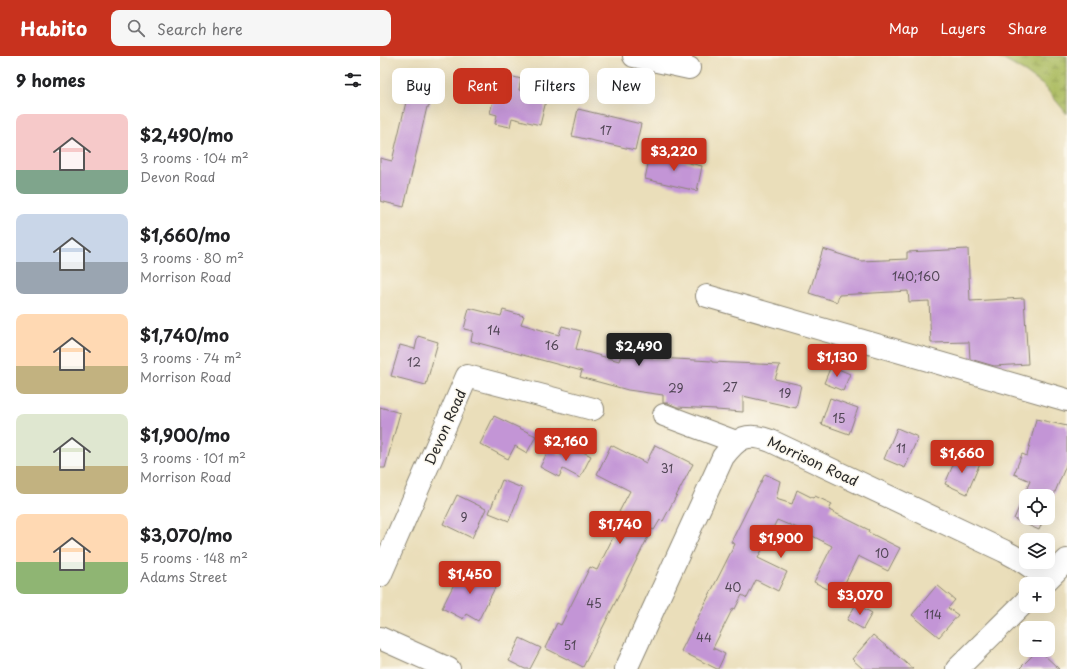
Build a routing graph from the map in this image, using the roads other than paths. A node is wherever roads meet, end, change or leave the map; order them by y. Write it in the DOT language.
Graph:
graph roads {
  1 [pos="634,56"];
  2 [pos="689,68"];
  3 [pos="707,296"];
  4 [pos="1067,400"];
  5 [pos="593,409"];
  6 [pos="664,415"];
  7 [pos="736,442"];
  8 [pos="1067,560"];
  9 [pos="380,576"];
  10 [pos="1041,577"];
  11 [pos="1050,577"];
  12 [pos="1019,608"];
  13 [pos="380,638"];
  14 [pos="449,669"];
  15 [pos="626,669"];
  16 [pos="957,669"];
  1 -- 2 [label="street"];
  3 -- 4 [label="street"];
  5 -- 9 [label="street, Devon Road"];
  6 -- 7 [label="street"];
  7 -- 10 [label="street, Morrison Road"];
  7 -- 15 [label="street"];
  8 -- 11 [label="street"];
  12 -- 16 [label="street"];
  13 -- 14 [label="street"];
}
